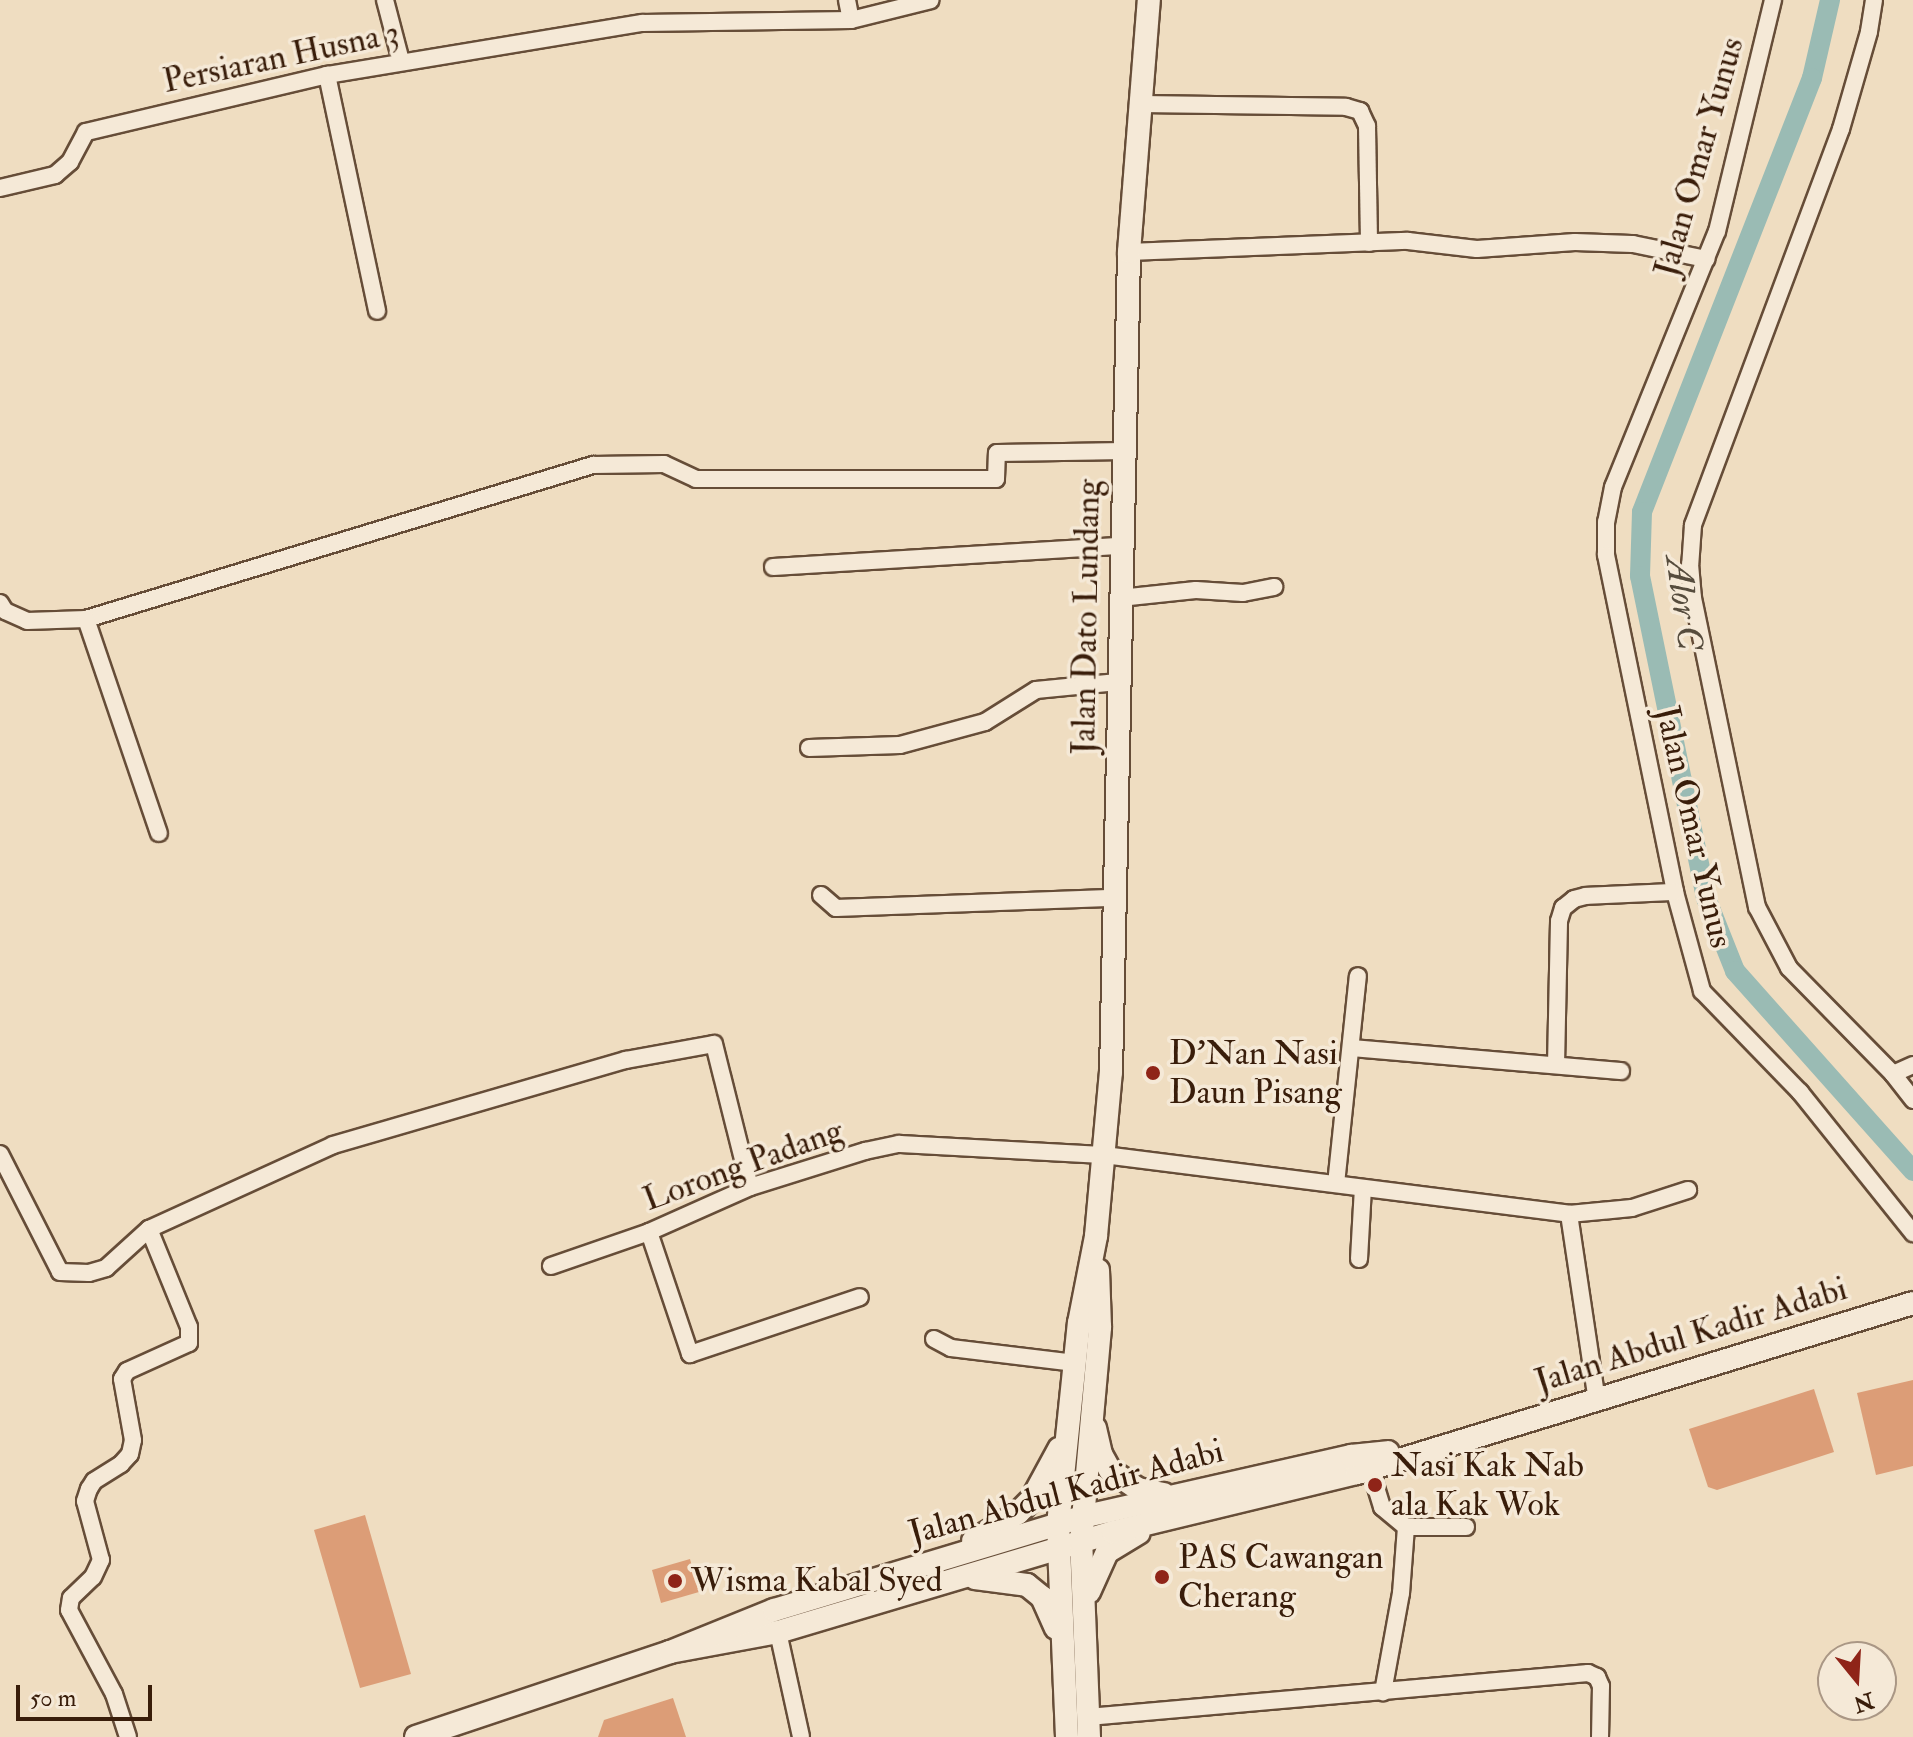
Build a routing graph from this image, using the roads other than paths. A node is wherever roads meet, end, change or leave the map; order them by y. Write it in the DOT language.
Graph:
graph roads {
  1 [pos="385,0"];
  2 [pos="847,0"];
  3 [pos="931,0"];
  4 [pos="1149,0"];
  5 [pos="1773,0"];
  6 [pos="1874,0"];
  7 [pos="851,20"];
  8 [pos="401,61"];
  9 [pos="327,75"];
  10 [pos="1141,104"];
  11 [pos="0,188"];
  12 [pos="1369,243"];
  13 [pos="1129,252"];
  14 [pos="1706,259"];
  15 [pos="377,311"];
  16 [pos="1124,451"];
  17 [pos="1121,546"];
  18 [pos="773,567"];
  19 [pos="1274,587"];
  20 [pos="1120,598"];
  21 [pos="0,603"];
  22 [pos="86,619"];
  23 [pos="1118,682"];
  24 [pos="809,748"];
  25 [pos="159,833"];
  26 [pos="1675,892"];
  27 [pos="821,895"];
  28 [pos="1115,898"];
  29 [pos="1358,976"];
  30 [pos="1351,1048"];
  31 [pos="1556,1065"];
  32 [pos="1913,1065"];
  33 [pos="1621,1071"];
  34 [pos="1893,1074"];
  35 [pos="1913,1100"];
  36 [pos="0,1154"];
  37 [pos="1104,1155"];
  38 [pos="1336,1184"];
  39 [pos="750,1187"];
  40 [pos="1363,1188"];
  41 [pos="1688,1190"];
  42 [pos="1569,1214"];
  43 [pos="149,1229"];
  44 [pos="649,1232"];
  45 [pos="1913,1233"];
  46 [pos="1096,1236"];
  47 [pos="1359,1259"];
  48 [pos="551,1266"];
  49 [pos="860,1297"];
  50 [pos="1913,1303"];
  51 [pos="934,1339"];
  52 [pos="1075,1363"];
  53 [pos="1597,1401"];
  54 [pos="1092,1415"];
  55 [pos="1068,1424"];
  56 [pos="1442,1444"];
  57 [pos="1370,1468"];
  58 [pos="1174,1506"];
  59 [pos="1082,1517"];
  60 [pos="1406,1527"];
  61 [pos="1466,1527"];
  62 [pos="1058,1536"];
  63 [pos="1081,1541"];
  64 [pos="941,1560"];
  65 [pos="960,1578"];
  66 [pos="1084,1612"];
  67 [pos="778,1632"];
  68 [pos="1062,1648"];
  69 [pos="670,1652"];
  70 [pos="1383,1692"];
  71 [pos="1089,1727"];
  72 [pos="128,1737"];
  73 [pos="416,1737"];
  74 [pos="801,1737"];
  75 [pos="1067,1737"];
  76 [pos="1600,1737"];
  1 -- 8 [label="street"];
  2 -- 7 [label="street"];
  3 -- 7 [label="street, Persiaran Husna 3"];
  4 -- 10 [label="main road, Jalan Dato Lundang"];
  5 -- 14 [label="street, Jalan Omar Yunus"];
  6 -- 34 [label="street"];
  7 -- 8 [label="street, Persiaran Husna 3"];
  8 -- 9 [label="street, Persiaran Husna 3"];
  9 -- 11 [label="street, Persiaran Husna 3"];
  9 -- 15 [label="street"];
  10 -- 12 [label="street"];
  10 -- 13 [label="main road, Jalan Dato Lundang"];
  12 -- 13 [label="street"];
  12 -- 14 [label="street"];
  13 -- 16 [label="main road, Jalan Dato Lundang"];
  14 -- 26 [label="street, Jalan Omar Yunus"];
  16 -- 17 [label="main road, Jalan Dato Lundang"];
  16 -- 22 [label="street"];
  17 -- 18 [label="street"];
  17 -- 20 [label="main road, Jalan Dato Lundang"];
  19 -- 20 [label="street"];
  20 -- 23 [label="main road, Jalan Dato Lundang"];
  21 -- 22 [label="street"];
  22 -- 25 [label="street"];
  23 -- 24 [label="street"];
  23 -- 28 [label="main road, Jalan Dato Lundang"];
  26 -- 31 [label="street"];
  26 -- 45 [label="street, Jalan Omar Yunus"];
  27 -- 28 [label="street"];
  28 -- 37 [label="main road, Jalan Dato Lundang"];
  29 -- 30 [label="street"];
  30 -- 31 [label="street"];
  30 -- 38 [label="street"];
  31 -- 33 [label="street"];
  32 -- 34 [label="street"];
  34 -- 35 [label="street"];
  36 -- 43 [label="street"];
  37 -- 38 [label="street, Lorong Padang"];
  37 -- 39 [label="street, Lorong Padang"];
  37 -- 46 [label="main road, Jalan Dato Lundang"];
  38 -- 40 [label="street, Lorong Padang"];
  39 -- 43 [label="street"];
  39 -- 44 [label="street, Lorong Padang"];
  40 -- 42 [label="street, Lorong Padang"];
  40 -- 47 [label="street"];
  41 -- 42 [label="street, Lorong Padang"];
  42 -- 53 [label="street"];
  43 -- 72 [label="street"];
  44 -- 48 [label="street, Lorong Padang"];
  44 -- 49 [label="street"];
  46 -- 52 [label="main road, Jalan Dato Lundang"];
  46 -- 54 [label="main road, Jalan Dato Lundang"];
  50 -- 53 [label="main road, Jalan Abdul Kadir Adabi"];
  51 -- 52 [label="street"];
  52 -- 55 [label="main road, Jalan Dato Lundang"];
  53 -- 56 [label="main road, Jalan Abdul Kadir Adabi"];
  54 -- 58 [label="main road"];
  54 -- 59 [label="main road, Jalan Dato Lundang"];
  55 -- 62 [label="main road, Jalan Dato Lundang"];
  55 -- 64 [label="main road"];
  56 -- 57 [label="main road, Jalan Abdul Kadir Adabi"];
  56 -- 58 [label="main road, Jalan Abdul Kadir Adabi"];
  57 -- 58 [label="main road, Jalan Abdul Kadir Adabi"];
  57 -- 60 [label="street"];
  58 -- 59 [label="main road, Jalan Abdul Kadir Adabi"];
  58 -- 63 [label="main road, Jalan Abdul Kadir Adabi"];
  58 -- 66 [label="main road"];
  59 -- 62 [label="main road, Jalan Abdul Kadir Adabi"];
  59 -- 63 [label="main road, Jalan Dato Lundang"];
  60 -- 61 [label="street"];
  60 -- 70 [label="street"];
  62 -- 63 [label="main road, Jalan Abdul Kadir Adabi"];
  62 -- 64 [label="main road, Jalan Abdul Kadir Adabi"];
  62 -- 65 [label="main road, Jalan Abdul Kadir Adabi"];
  62 -- 68 [label="main road, Jalan Dato Lundang"];
  63 -- 66 [label="main road, Jalan Dato Lundang"];
  64 -- 69 [label="main road, Jalan Abdul Kadir Adabi"];
  65 -- 67 [label="main road, Jalan Abdul Kadir Adabi"];
  65 -- 68 [label="main road"];
  66 -- 71 [label="main road, Jalan Dato Lundang"];
  67 -- 69 [label="main road, Jalan Abdul Kadir Adabi"];
  67 -- 74 [label="street"];
  68 -- 75 [label="main road, Jalan Dato Lundang"];
  69 -- 73 [label="main road, Jalan Abdul Kadir Adabi"];
  70 -- 71 [label="street"];
  70 -- 76 [label="street"];
}
